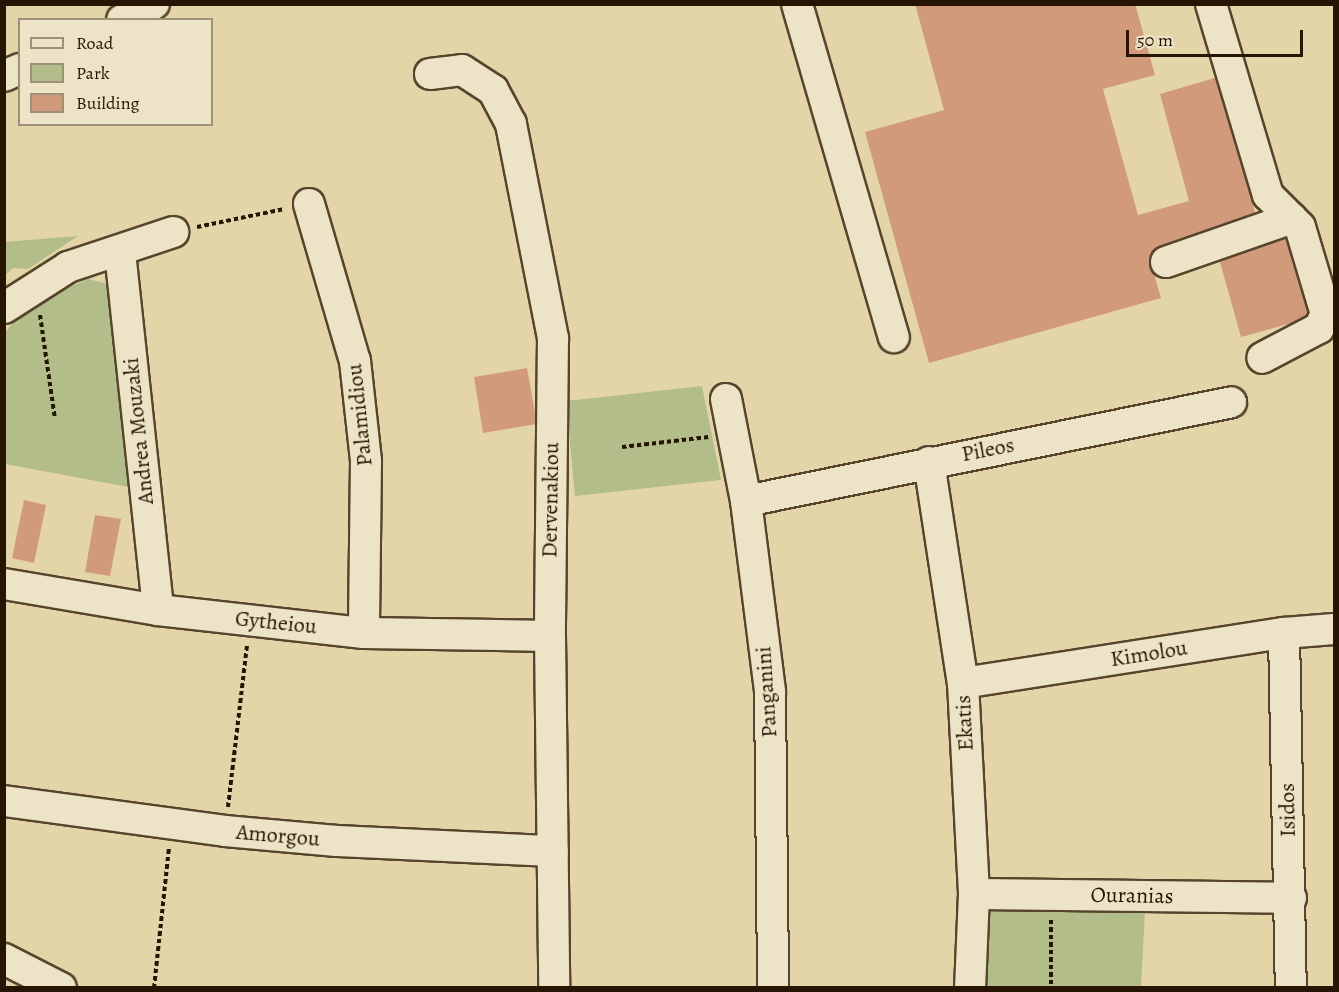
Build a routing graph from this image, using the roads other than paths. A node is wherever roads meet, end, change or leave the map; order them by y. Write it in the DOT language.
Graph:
graph roads {
  1 [pos="154,4"];
  2 [pos="797,4"];
  3 [pos="1211,4"];
  4 [pos="126,18"];
  5 [pos="18,70"];
  6 [pos="430,74"];
  7 [pos="4,76"];
  8 [pos="309,204"];
  9 [pos="1293,218"];
  10 [pos="173,232"];
  11 [pos="120,252"];
  12 [pos="1166,262"];
  13 [pos="4,309"];
  14 [pos="894,337"];
  15 [pos="1262,358"];
  16 [pos="726,399"];
  17 [pos="1231,402"];
  18 [pos="929,462"];
  19 [pos="746,501"];
  20 [pos="4,584"];
  21 [pos="158,610"];
  22 [pos="1335,629"];
  23 [pos="364,633"];
  24 [pos="1284,633"];
  25 [pos="550,636"];
  26 [pos="963,683"];
  27 [pos="4,801"];
  28 [pos="553,851"];
  29 [pos="974,894"];
  30 [pos="1291,898"];
  31 [pos="4,958"];
  32 [pos="61,987"];
  33 [pos="554,987"];
  34 [pos="773,987"];
  35 [pos="970,987"];
  36 [pos="1291,987"];
  1 -- 4 [label="street"];
  2 -- 14 [label="street"];
  3 -- 9 [label="street"];
  5 -- 7 [label="street"];
  6 -- 25 [label="street, Dervenakiou"];
  8 -- 23 [label="street, Palamidiou"];
  9 -- 12 [label="street"];
  9 -- 15 [label="street"];
  10 -- 11 [label="street"];
  11 -- 13 [label="street"];
  11 -- 21 [label="street, Andrea Mouzaki"];
  16 -- 19 [label="street, Panganini"];
  17 -- 18 [label="street, Pileos"];
  18 -- 19 [label="street, Pileos"];
  18 -- 26 [label="street, Ekatis"];
  19 -- 34 [label="street, Panganini"];
  20 -- 21 [label="street, Gytheiou"];
  21 -- 23 [label="street, Gytheiou"];
  22 -- 24 [label="street, Kimolou"];
  23 -- 25 [label="street, Gytheiou"];
  24 -- 26 [label="street, Kimolou"];
  24 -- 30 [label="street, Isidos"];
  25 -- 28 [label="street, Dervenakiou"];
  26 -- 29 [label="street, Ekatis"];
  27 -- 28 [label="street, Amorgou"];
  28 -- 33 [label="street, Dervenakiou"];
  29 -- 30 [label="street, Ouranias"];
  29 -- 35 [label="street, Ekatis"];
  30 -- 36 [label="street, Isidos"];
  31 -- 32 [label="street"];
}
